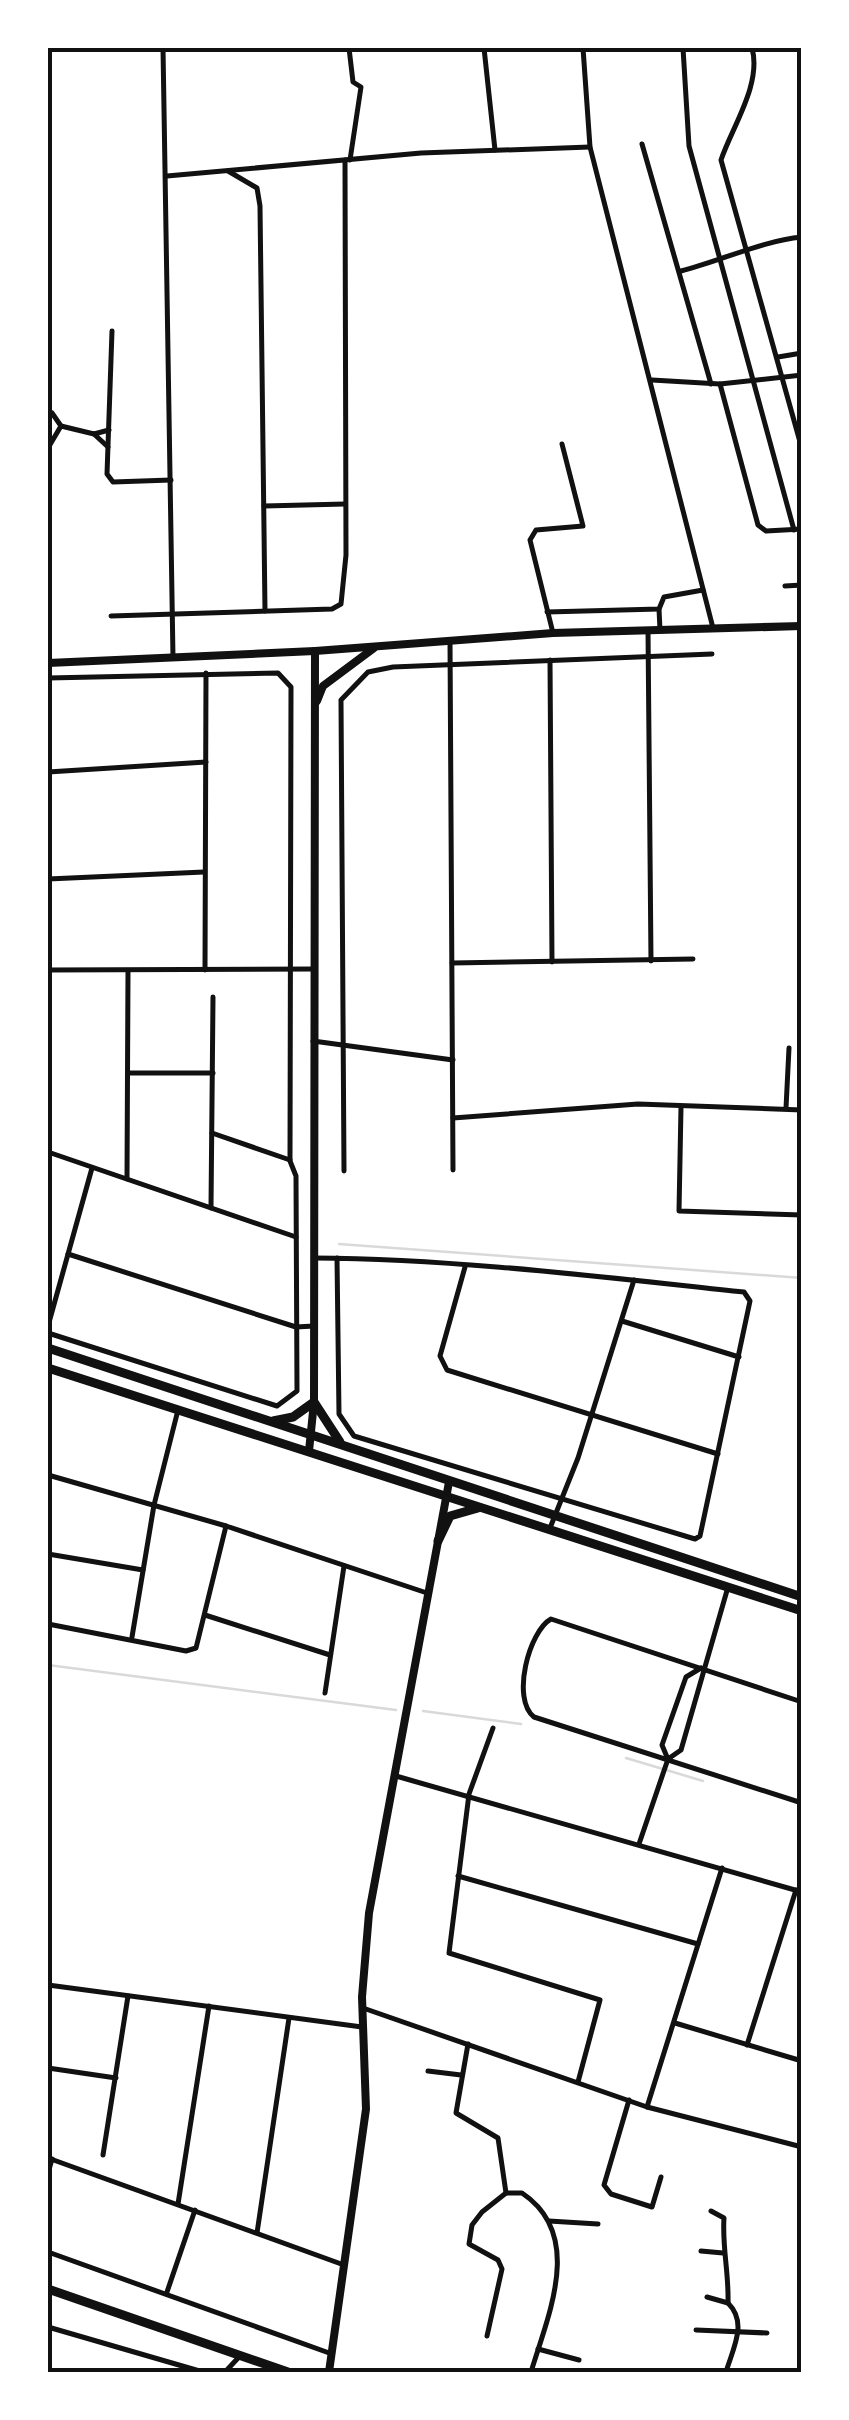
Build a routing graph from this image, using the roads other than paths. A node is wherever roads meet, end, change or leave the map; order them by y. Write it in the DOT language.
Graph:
graph roads {
  1 [pos="163,48"];
  2 [pos="349,48"];
  3 [pos="484,48"];
  4 [pos="583,48"];
  5 [pos="683,48"];
  6 [pos="752,48"];
  7 [pos="642,144"];
  8 [pos="590,147"];
  9 [pos="494,150"];
  10 [pos="347,160"];
  11 [pos="228,171"];
  12 [pos="167,176"];
  13 [pos="802,236"];
  14 [pos="748,252"];
  15 [pos="721,261"];
  16 [pos="681,272"];
  17 [pos="112,331"];
  18 [pos="802,353"];
  19 [pos="778,357"];
  20 [pos="802,375"];
  21 [pos="783,378"];
  22 [pos="652,380"];
  23 [pos="756,382"];
  24 [pos="711,384"];
  25 [pos="720,384"];
  26 [pos="52,412"];
  27 [pos="798,421"];
  28 [pos="60,426"];
  29 [pos="108,430"];
  30 [pos="94,434"];
  31 [pos="562,444"];
  32 [pos="108,447"];
  33 [pos="48,448"];
  34 [pos="802,449"];
  35 [pos="171,480"];
  36 [pos="346,504"];
  37 [pos="264,506"];
  38 [pos="798,529"];
  39 [pos="802,585"];
  40 [pos="785,586"];
  41 [pos="703,590"];
  42 [pos="659,609"];
  43 [pos="264,611"];
  44 [pos="548,612"];
  45 [pos="172,614"];
  46 [pos="112,616"];
  47 [pos="802,626"];
  48 [pos="713,629"];
  49 [pos="648,630"];
  50 [pos="660,630"];
  51 [pos="552,634"];
  52 [pos="450,640"];
  53 [pos="378,646"];
  54 [pos="315,651"];
  55 [pos="712,654"];
  56 [pos="648,656"];
  57 [pos="174,658"];
  58 [pos="550,660"];
  59 [pos="48,663"];
  60 [pos="450,663"];
  61 [pos="206,673"];
  62 [pos="48,678"];
  63 [pos="315,707"];
  64 [pos="206,762"];
  65 [pos="48,772"];
  66 [pos="205,872"];
  67 [pos="48,878"];
  68 [pos="694,959"];
  69 [pos="652,961"];
  70 [pos="552,962"];
  71 [pos="452,963"];
  72 [pos="313,969"];
  73 [pos="48,970"];
  74 [pos="205,970"];
  75 [pos="291,970"];
  76 [pos="128,972"];
  77 [pos="212,997"];
  78 [pos="313,1041"];
  79 [pos="342,1045"];
  80 [pos="789,1048"];
  81 [pos="453,1060"];
  82 [pos="128,1073"];
  83 [pos="213,1073"];
  84 [pos="681,1107"];
  85 [pos="786,1108"];
  86 [pos="802,1110"];
  87 [pos="453,1118"];
  88 [pos="212,1133"];
  89 [pos="48,1152"];
  90 [pos="290,1160"];
  91 [pos="92,1168"];
  92 [pos="453,1170"];
  93 [pos="344,1171"];
  94 [pos="296,1176"];
  95 [pos="313,1176"];
  96 [pos="127,1180"];
  97 [pos="211,1208"];
  98 [pos="802,1216"];
  99 [pos="296,1237"];
  100 [pos="68,1254"];
  101 [pos="314,1258"];
  102 [pos="338,1258"];
  103 [pos="466,1267"];
  104 [pos="634,1280"];
  105 [pos="622,1321"];
  106 [pos="296,1326"];
  107 [pos="314,1326"];
  108 [pos="48,1329"];
  109 [pos="48,1348"];
  110 [pos="740,1357"];
  111 [pos="48,1368"];
  112 [pos="314,1402"];
  113 [pos="178,1409"];
  114 [pos="591,1416"];
  115 [pos="271,1421"];
  116 [pos="313,1436"];
  117 [pos="346,1448"];
  118 [pos="309,1451"];
  119 [pos="718,1454"];
  120 [pos="48,1476"];
  121 [pos="449,1482"];
  122 [pos="445,1494"];
  123 [pos="563,1500"];
  124 [pos="154,1506"];
  125 [pos="486,1508"];
  126 [pos="554,1518"];
  127 [pos="226,1526"];
  128 [pos="550,1530"];
  129 [pos="438,1541"];
  130 [pos="48,1554"];
  131 [pos="344,1566"];
  132 [pos="143,1570"];
  133 [pos="728,1587"];
  134 [pos="430,1594"];
  135 [pos="802,1597"];
  136 [pos="802,1611"];
  137 [pos="205,1615"];
  138 [pos="48,1624"];
  139 [pos="132,1637"];
  140 [pos="330,1655"];
  141 [pos="701,1668"];
  142 [pos="325,1693"];
  143 [pos="802,1702"];
  144 [pos="493,1728"];
  145 [pos="666,1766"];
  146 [pos="393,1776"];
  147 [pos="469,1794"];
  148 [pos="802,1803"];
  149 [pos="639,1844"];
  150 [pos="722,1868"];
  151 [pos="458,1876"];
  152 [pos="799,1891"];
  153 [pos="698,1944"];
  154 [pos="48,1985"];
  155 [pos="128,1996"];
  156 [pos="209,2006"];
  157 [pos="363,2008"];
  158 [pos="290,2017"];
  159 [pos="674,2023"];
  160 [pos="364,2027"];
  161 [pos="468,2044"];
  162 [pos="746,2044"];
  163 [pos="802,2061"];
  164 [pos="48,2068"];
  165 [pos="428,2070"];
  166 [pos="461,2075"];
  167 [pos="116,2078"];
  168 [pos="578,2082"];
  169 [pos="629,2100"];
  170 [pos="647,2108"];
  171 [pos="802,2146"];
  172 [pos="103,2156"];
  173 [pos="50,2159"];
  174 [pos="48,2173"];
  175 [pos="661,2177"];
  176 [pos="506,2193"];
  177 [pos="178,2204"];
  178 [pos="194,2210"];
  179 [pos="711,2211"];
  180 [pos="549,2221"];
  181 [pos="598,2224"];
  182 [pos="258,2233"];
  183 [pos="701,2251"];
  184 [pos="48,2252"];
  185 [pos="723,2253"];
  186 [pos="344,2265"];
  187 [pos="48,2288"];
  188 [pos="167,2292"];
  189 [pos="706,2297"];
  190 [pos="728,2302"];
  191 [pos="48,2327"];
  192 [pos="696,2330"];
  193 [pos="739,2331"];
  194 [pos="767,2333"];
  195 [pos="487,2336"];
  196 [pos="538,2350"];
  197 [pos="332,2354"];
  198 [pos="240,2355"];
  199 [pos="579,2360"];
  200 [pos="165,2362"];
  201 [pos="162,2372"];
  202 [pos="203,2372"];
  203 [pos="224,2372"];
  204 [pos="288,2372"];
  205 [pos="329,2372"];
  206 [pos="532,2372"];
  207 [pos="726,2372"];
  1 -- 12 [label="street"];
  2 -- 10 [label="street"];
  3 -- 9 [label="street"];
  4 -- 8 [label="street"];
  5 -- 15 [label="street"];
  6 -- 14 [label="street"];
  7 -- 16 [label="street"];
  8 -- 9 [label="street"];
  8 -- 22 [label="street"];
  9 -- 10 [label="street"];
  10 -- 11 [label="street"];
  10 -- 36 [label="street"];
  11 -- 12 [label="street"];
  11 -- 37 [label="street"];
  12 -- 35 [label="street"];
  13 -- 14 [label="street"];
  14 -- 15 [label="street"];
  14 -- 19 [label="street"];
  15 -- 16 [label="street"];
  15 -- 23 [label="street"];
  16 -- 24 [label="street"];
  17 -- 29 [label="street"];
  18 -- 19 [label="street"];
  19 -- 21 [label="street"];
  20 -- 21 [label="street"];
  21 -- 23 [label="street"];
  21 -- 27 [label="street"];
  22 -- 24 [label="street"];
  22 -- 41 [label="street"];
  23 -- 25 [label="street"];
  23 -- 38 [label="street"];
  24 -- 25 [label="street"];
  25 -- 38 [label="street"];
  26 -- 28 [label="street"];
  27 -- 34 [label="street"];
  28 -- 30 [label="street"];
  28 -- 33 [label="street"];
  29 -- 30 [label="street"];
  29 -- 32 [label="street"];
  30 -- 32 [label="street"];
  31 -- 44 [label="street"];
  32 -- 35 [label="street"];
  35 -- 45 [label="street"];
  36 -- 37 [label="street"];
  36 -- 43 [label="street"];
  37 -- 43 [label="street"];
  39 -- 40 [label="street"];
  41 -- 42 [label="street"];
  41 -- 48 [label="street"];
  42 -- 44 [label="street"];
  42 -- 50 [label="street"];
  43 -- 45 [label="street"];
  44 -- 51 [label="street"];
  45 -- 46 [label="street"];
  45 -- 57 [label="street"];
  47 -- 48 [label="main road"];
  48 -- 50 [label="main road"];
  49 -- 50 [label="main road"];
  49 -- 51 [label="main road"];
  49 -- 56 [label="street"];
  51 -- 52 [label="main road"];
  52 -- 53 [label="main road"];
  52 -- 60 [label="street"];
  53 -- 54 [label="main road"];
  53 -- 63 [label="main road"];
  54 -- 57 [label="main road"];
  54 -- 63 [label="main road"];
  55 -- 56 [label="street"];
  56 -- 58 [label="street"];
  56 -- 69 [label="street"];
  57 -- 59 [label="main road"];
  58 -- 60 [label="street"];
  58 -- 70 [label="street"];
  60 -- 71 [label="street"];
  60 -- 79 [label="street"];
  61 -- 62 [label="street"];
  61 -- 64 [label="street"];
  61 -- 75 [label="street"];
  63 -- 72 [label="main road"];
  64 -- 65 [label="street"];
  64 -- 66 [label="street"];
  66 -- 67 [label="street"];
  66 -- 74 [label="street"];
  68 -- 69 [label="street"];
  69 -- 70 [label="street"];
  70 -- 71 [label="street"];
  71 -- 81 [label="street"];
  72 -- 75 [label="street"];
  72 -- 78 [label="main road"];
  73 -- 76 [label="street"];
  74 -- 75 [label="street"];
  74 -- 76 [label="street"];
  75 -- 90 [label="street"];
  76 -- 82 [label="street"];
  77 -- 83 [label="street"];
  78 -- 79 [label="street"];
  78 -- 95 [label="main road"];
  79 -- 81 [label="street"];
  79 -- 93 [label="street"];
  80 -- 85 [label="street"];
  81 -- 87 [label="street"];
  82 -- 83 [label="street"];
  82 -- 96 [label="street"];
  83 -- 88 [label="street"];
  84 -- 85 [label="street"];
  84 -- 87 [label="street"];
  84 -- 98 [label="street"];
  85 -- 86 [label="street"];
  87 -- 92 [label="street"];
  88 -- 90 [label="street"];
  88 -- 97 [label="street"];
  89 -- 91 [label="street"];
  90 -- 94 [label="street"];
  91 -- 96 [label="street"];
  91 -- 100 [label="street"];
  94 -- 95 [label="street"];
  94 -- 99 [label="street"];
  95 -- 101 [label="main road"];
  96 -- 97 [label="street"];
  97 -- 99 [label="street"];
  99 -- 106 [label="street"];
  100 -- 106 [label="street"];
  100 -- 108 [label="street"];
  101 -- 102 [label="street"];
  101 -- 107 [label="main road"];
  102 -- 103 [label="street"];
  102 -- 123 [label="street"];
  103 -- 104 [label="street"];
  103 -- 114 [label="street"];
  104 -- 105 [label="street"];
  104 -- 110 [label="street"];
  105 -- 110 [label="street"];
  105 -- 114 [label="street"];
  106 -- 107 [label="street"];
  106 -- 108 [label="street"];
  107 -- 112 [label="main road"];
  109 -- 115 [label="main road"];
  110 -- 119 [label="street"];
  111 -- 113 [label="main road"];
  112 -- 115 [label="main road"];
  112 -- 116 [label="main road"];
  112 -- 117 [label="main road"];
  113 -- 118 [label="main road"];
  113 -- 124 [label="street"];
  114 -- 119 [label="street"];
  114 -- 123 [label="street"];
  115 -- 116 [label="main road"];
  116 -- 117 [label="main road"];
  116 -- 118 [label="main road"];
  117 -- 121 [label="main road"];
  118 -- 122 [label="main road"];
  119 -- 123 [label="street"];
  120 -- 124 [label="street"];
  121 -- 122 [label="main road"];
  121 -- 126 [label="main road"];
  122 -- 125 [label="main road"];
  122 -- 129 [label="main road"];
  123 -- 126 [label="street"];
  124 -- 127 [label="street"];
  124 -- 132 [label="street"];
  125 -- 128 [label="main road"];
  125 -- 129 [label="main road"];
  126 -- 128 [label="street"];
  126 -- 135 [label="main road"];
  127 -- 131 [label="street"];
  127 -- 137 [label="street"];
  128 -- 133 [label="main road"];
  129 -- 134 [label="main road"];
  130 -- 132 [label="street"];
  131 -- 134 [label="street"];
  131 -- 140 [label="street"];
  132 -- 139 [label="street"];
  133 -- 136 [label="main road"];
  133 -- 141 [label="street"];
  134 -- 146 [label="main road"];
  137 -- 139 [label="street"];
  137 -- 140 [label="street"];
  138 -- 139 [label="street"];
  140 -- 142 [label="street"];
  141 -- 143 [label="street"];
  141 -- 145 [label="street"];
  141 -- 145 [label="street"];
  141 -- 145 [label="street"];
  144 -- 147 [label="street"];
  145 -- 148 [label="street"];
  145 -- 149 [label="street"];
  146 -- 147 [label="street"];
  146 -- 157 [label="main road"];
  147 -- 149 [label="street"];
  147 -- 151 [label="street"];
  149 -- 150 [label="street"];
  150 -- 152 [label="street"];
  150 -- 153 [label="street"];
  151 -- 153 [label="street"];
  151 -- 168 [label="street"];
  152 -- 162 [label="street"];
  153 -- 159 [label="street"];
  154 -- 155 [label="street"];
  155 -- 156 [label="street"];
  155 -- 167 [label="street"];
  156 -- 158 [label="street"];
  156 -- 177 [label="street"];
  157 -- 160 [label="main road"];
  157 -- 161 [label="street"];
  158 -- 160 [label="street"];
  158 -- 182 [label="street"];
  159 -- 162 [label="street"];
  159 -- 170 [label="street"];
  160 -- 186 [label="main road"];
  161 -- 166 [label="street"];
  161 -- 168 [label="street"];
  162 -- 163 [label="street"];
  164 -- 167 [label="street"];
  165 -- 166 [label="street"];
  166 -- 176 [label="street"];
  167 -- 172 [label="street"];
  168 -- 169 [label="street"];
  169 -- 170 [label="street"];
  169 -- 175 [label="street"];
  170 -- 171 [label="street"];
  173 -- 174 [label="street"];
  173 -- 177 [label="street"];
  176 -- 180 [label="street"];
  176 -- 195 [label="street"];
  177 -- 178 [label="street"];
  178 -- 182 [label="street"];
  178 -- 188 [label="street"];
  179 -- 185 [label="street"];
  180 -- 181 [label="street"];
  180 -- 196 [label="street"];
  182 -- 186 [label="street"];
  183 -- 185 [label="street"];
  184 -- 188 [label="street"];
  185 -- 190 [label="street"];
  186 -- 197 [label="main road"];
  187 -- 198 [label="main road"];
  188 -- 197 [label="street"];
  189 -- 190 [label="street"];
  190 -- 193 [label="street"];
  191 -- 200 [label="street"];
  192 -- 193 [label="street"];
  193 -- 194 [label="street"];
  193 -- 207 [label="street"];
  196 -- 199 [label="street"];
  196 -- 206 [label="street"];
  197 -- 205 [label="main road"];
  198 -- 203 [label="street"];
  198 -- 204 [label="main road"];
  200 -- 201 [label="street"];
  200 -- 202 [label="street"];
}
